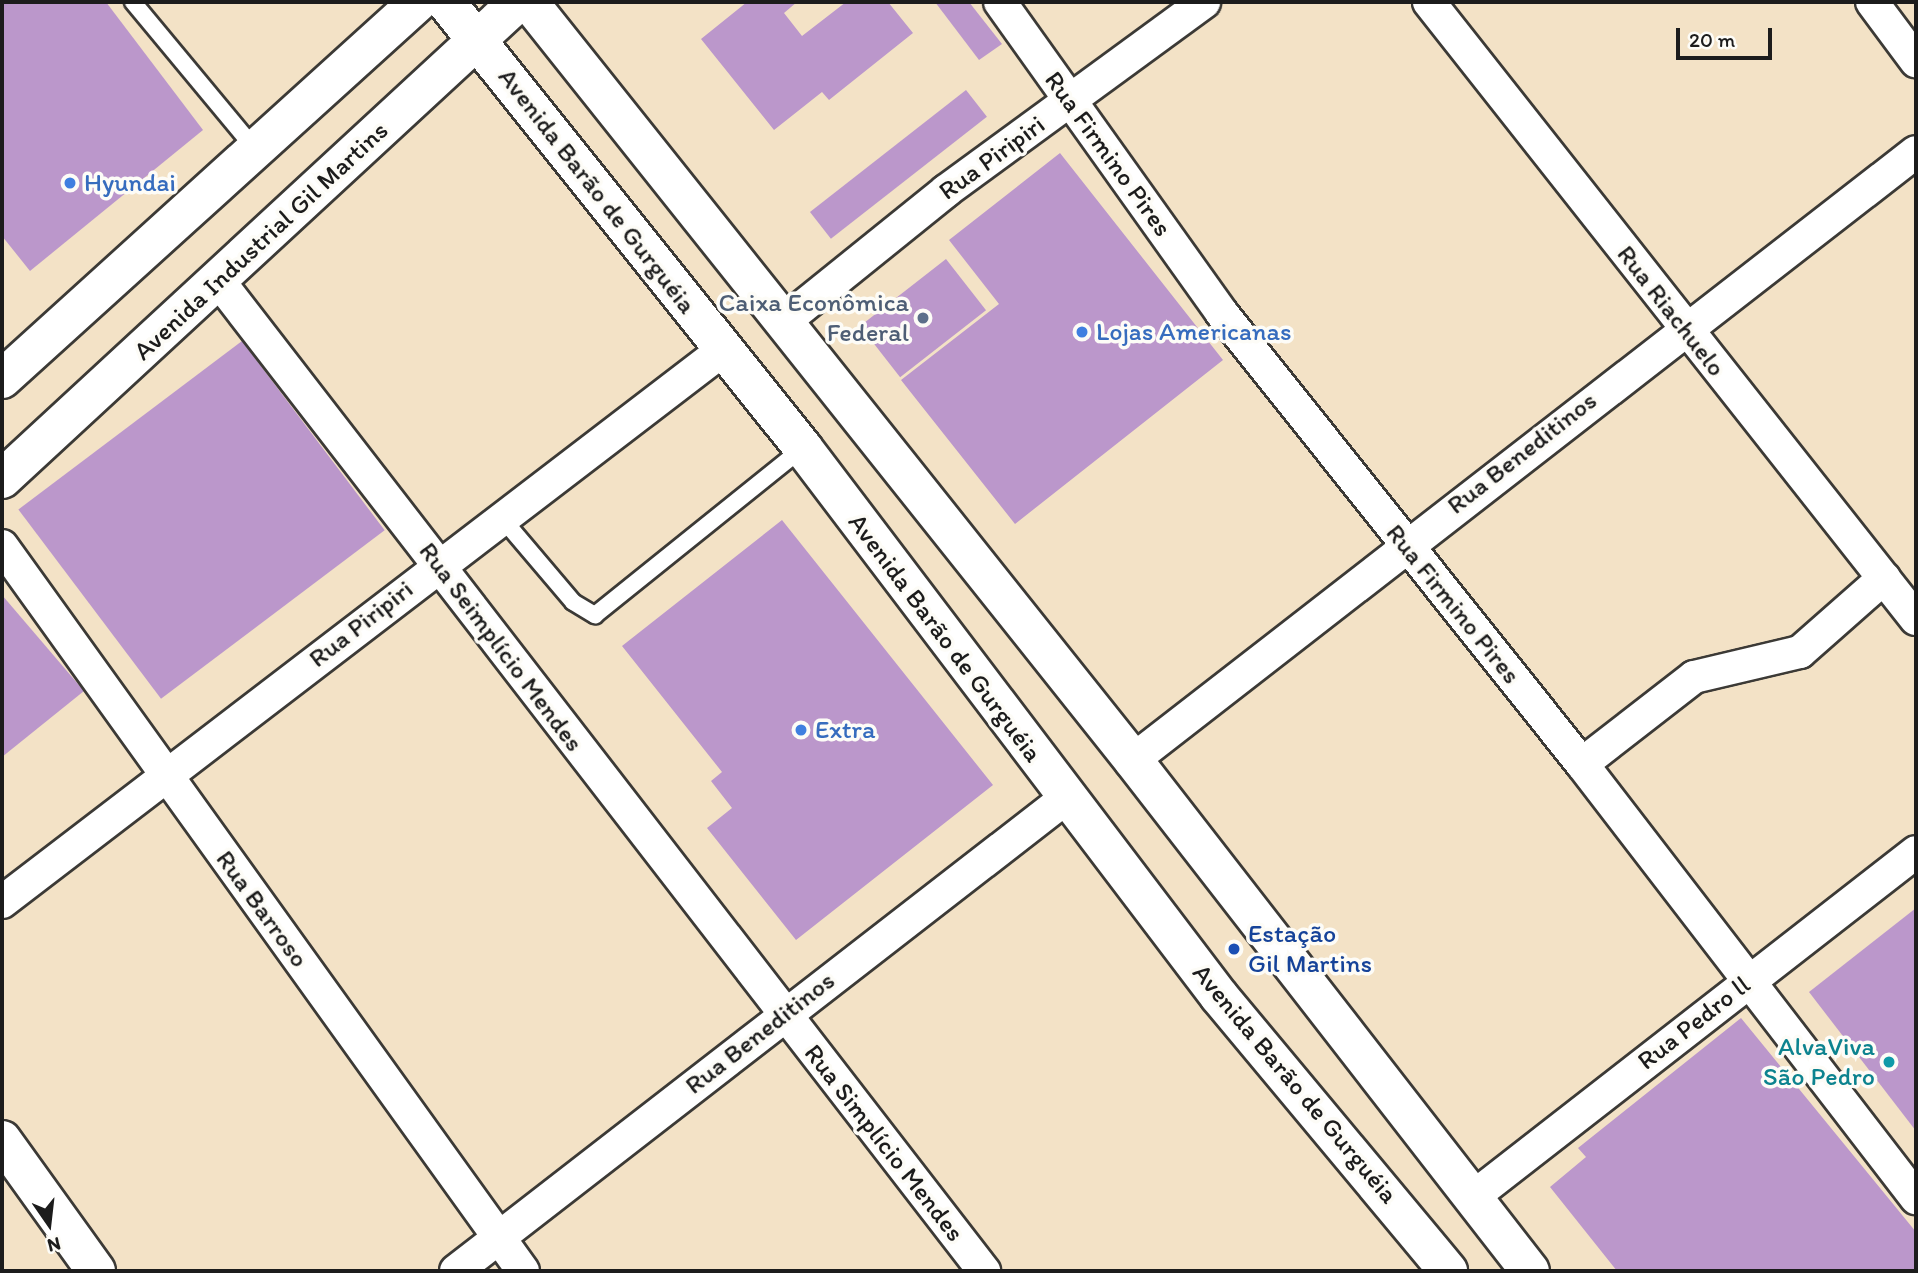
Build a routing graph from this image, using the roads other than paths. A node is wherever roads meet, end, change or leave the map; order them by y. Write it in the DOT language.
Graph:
graph roads {
  1 [pos="133,2"];
  2 [pos="418,2"];
  3 [pos="446,2"];
  4 [pos="518,2"];
  5 [pos="528,2"];
  6 [pos="1000,2"];
  7 [pos="1204,2"];
  8 [pos="1429,2"];
  9 [pos="1872,2"];
  10 [pos="478,41"];
  11 [pos="1916,61"];
  12 [pos="1070,101"];
  13 [pos="255,149"];
  14 [pos="1916,152"];
  15 [pos="218,280"];
  16 [pos="785,321"];
  17 [pos="1685,328"];
  18 [pos="723,351"];
  19 [pos="2,379"];
  20 [pos="803,448"];
  21 [pos="2,479"];
  22 [pos="500,517"];
  23 [pos="1404,544"];
  24 [pos="2,546"];
  25 [pos="437,564"];
  26 [pos="1884,578"];
  27 [pos="1916,619"];
  28 [pos="1133,760"];
  29 [pos="1583,764"];
  30 [pos="167,777"];
  31 [pos="1066,798"];
  32 [pos="1916,852"];
  33 [pos="2,902"];
  34 [pos="1750,979"];
  35 [pos="783,1015"];
  36 [pos="2,1140"];
  37 [pos="1473,1198"];
  38 [pos="1916,1198"];
  39 [pos="498,1239"];
  40 [pos="96,1271"];
  41 [pos="456,1271"];
  42 [pos="523,1271"];
  43 [pos="984,1271"];
  44 [pos="1448,1271"];
  45 [pos="1530,1271"];
  1 -- 13 [label="lane"];
  2 -- 13 [label="main road"];
  3 -- 10 [label="main road, Avenida Barão de Gurguéia"];
  4 -- 10 [label="main road, Avenida Industrial Gil Martins"];
  5 -- 16 [label="main road"];
  6 -- 12 [label="street, Rua Firmino Pires"];
  7 -- 12 [label="street, Rua Piripiri"];
  8 -- 17 [label="street, Rua Riachuelo"];
  9 -- 11 [label="street"];
  10 -- 15 [label="main road, Avenida Industrial Gil Martins"];
  10 -- 18 [label="main road, Avenida Barão de Gurguéia"];
  12 -- 16 [label="street, Rua Piripiri"];
  12 -- 23 [label="street, Rua Firmino Pires"];
  13 -- 19 [label="main road"];
  14 -- 17 [label="street, Rua Beneditinos"];
  15 -- 21 [label="main road, Avenida Industrial Gil Martins"];
  15 -- 25 [label="street, Rua Seimplício Mendes"];
  16 -- 28 [label="main road"];
  17 -- 23 [label="street, Rua Beneditinos"];
  17 -- 26 [label="street, Rua Riachuelo"];
  18 -- 20 [label="main road, Avenida Barão de Gurguéia"];
  18 -- 22 [label="street, Rua Piripiri"];
  20 -- 22 [label="lane"];
  20 -- 31 [label="main road, Avenida Barão de Gurguéia"];
  22 -- 25 [label="street, Rua Piripiri"];
  23 -- 28 [label="street, Rua Beneditinos"];
  23 -- 29 [label="street, Rua Firmino Pires"];
  24 -- 30 [label="street, Rua Barroso"];
  25 -- 30 [label="street, Rua Piripiri"];
  25 -- 35 [label="street, Rua Seimplício Mendes"];
  26 -- 27 [label="street, Rua Riachuelo"];
  26 -- 29 [label="street"];
  28 -- 37 [label="main road"];
  29 -- 34 [label="street, Rua Firmino Pires"];
  30 -- 33 [label="street, Rua Piripiri"];
  30 -- 39 [label="street, Rua Barroso"];
  31 -- 35 [label="street, Rua Beneditinos"];
  31 -- 44 [label="main road, Avenida Barão de Gurguéia"];
  32 -- 34 [label="street, Rua Pedro ll"];
  34 -- 37 [label="street, Rua Pedro ll"];
  34 -- 38 [label="street, Rua Firmino Pires"];
  35 -- 39 [label="street, Rua Beneditinos"];
  35 -- 43 [label="street, Rua Simplício Mendes"];
  36 -- 40 [label="main road"];
  37 -- 45 [label="main road"];
  39 -- 41 [label="street, Rua Beneditinos"];
  39 -- 42 [label="street, Rua Barroso"];
}
